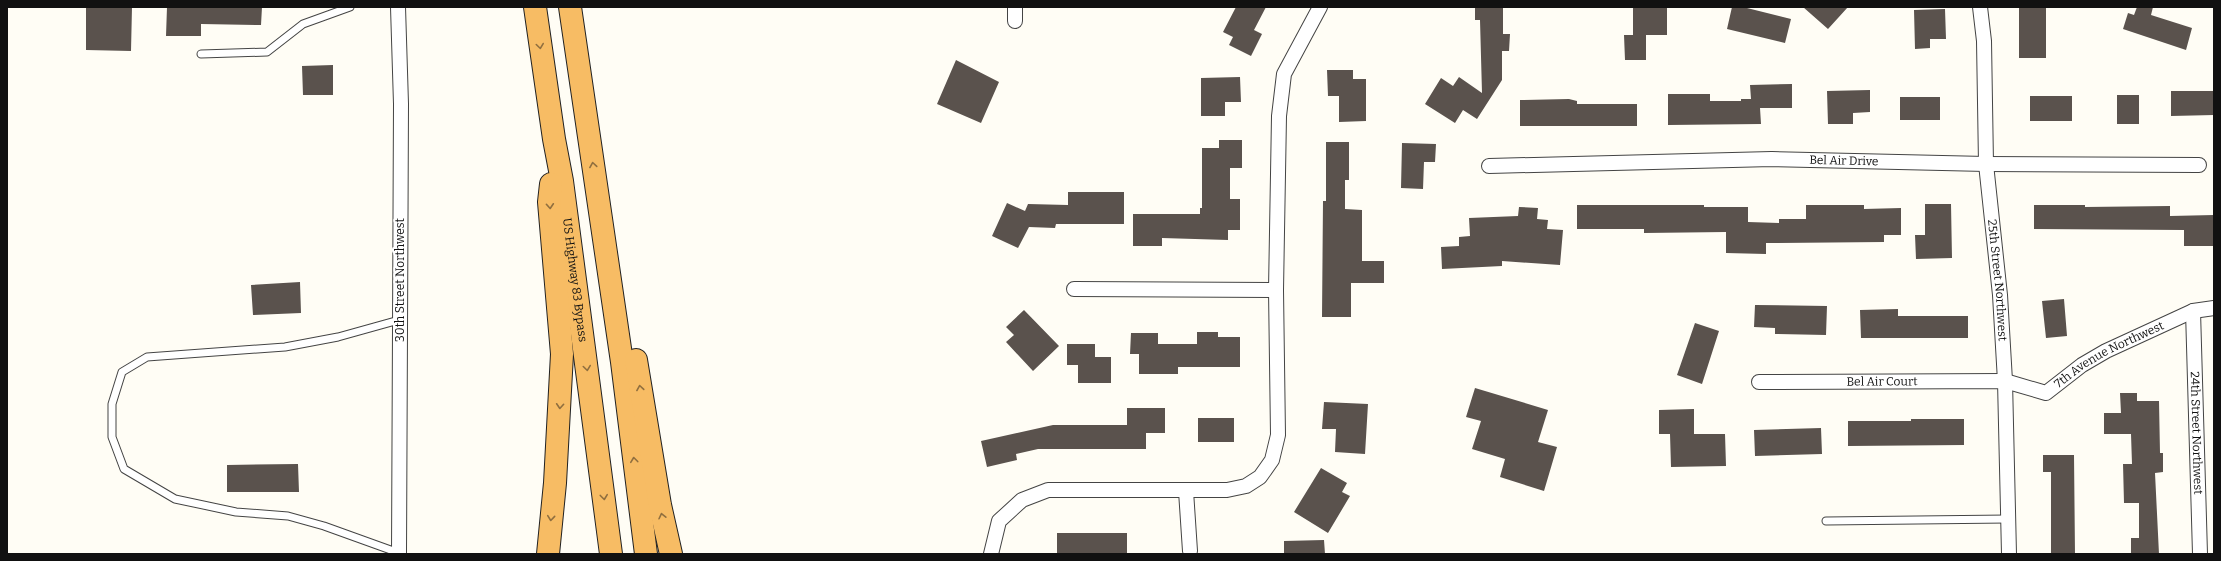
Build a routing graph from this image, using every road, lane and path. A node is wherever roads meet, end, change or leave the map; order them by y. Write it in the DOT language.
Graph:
graph roads {
  1 [pos="350,7"];
  2 [pos="398,7"];
  3 [pos="535,7"];
  4 [pos="570,7"];
  5 [pos="1015,7"];
  6 [pos="1320,7"];
  7 [pos="1980,7"];
  8 [pos="1015,21"];
  9 [pos="201,54"];
  10 [pos="554,140"];
  11 [pos="1986,164"];
  12 [pos="2199,165"];
  13 [pos="1489,166"];
  14 [pos="596,186"];
  15 [pos="1074,289"];
  16 [pos="1276,290"];
  17 [pos="2214,308"];
  18 [pos="2193,311"];
  19 [pos="400,320"];
  20 [pos="2005,381"];
  21 [pos="1759,382"];
  22 [pos="1186,491"];
  23 [pos="2008,520"];
  24 [pos="1826,521"];
  25 [pos="1190,551"];
  26 [pos="400,554"];
  27 [pos="548,554"];
  28 [pos="611,554"];
  29 [pos="646,554"];
  30 [pos="671,554"];
  31 [pos="991,554"];
  32 [pos="2009,554"];
  33 [pos="2200,554"];
  1 -- 9 [label="lane"];
  2 -- 19 [label="street, 30th Street Northwest"];
  3 -- 10 [label="highway, US Highway 83 Bypass, one-way"];
  14 -- 4 [label="highway, one-way"];
  5 -- 8 [label="street"];
  6 -- 16 [label="street"];
  7 -- 11 [label="street, 25th Street Northwest"];
  10 -- 27 [label="highway, one-way"];
  10 -- 28 [label="highway, US Highway 83 Bypass, one-way"];
  11 -- 12 [label="street, Bel Air Drive"];
  11 -- 13 [label="street, Bel Air Drive"];
  11 -- 20 [label="street, 25th Street Northwest"];
  29 -- 14 [label="highway, one-way"];
  30 -- 14 [label="highway, one-way"];
  15 -- 16 [label="street"];
  16 -- 22 [label="street"];
  17 -- 18 [label="street, 7th Avenue Northwest"];
  18 -- 20 [label="street, 7th Avenue Northwest"];
  18 -- 33 [label="street, 24th Street Northwest"];
  19 -- 26 [label="street, 30th Street Northwest"];
  19 -- 26 [label="lane"];
  20 -- 21 [label="street, Bel Air Court"];
  20 -- 23 [label="street, 25th Street Northwest"];
  22 -- 25 [label="street"];
  22 -- 31 [label="street"];
  23 -- 24 [label="lane"];
  23 -- 32 [label="street, 25th Street Northwest"];
}
